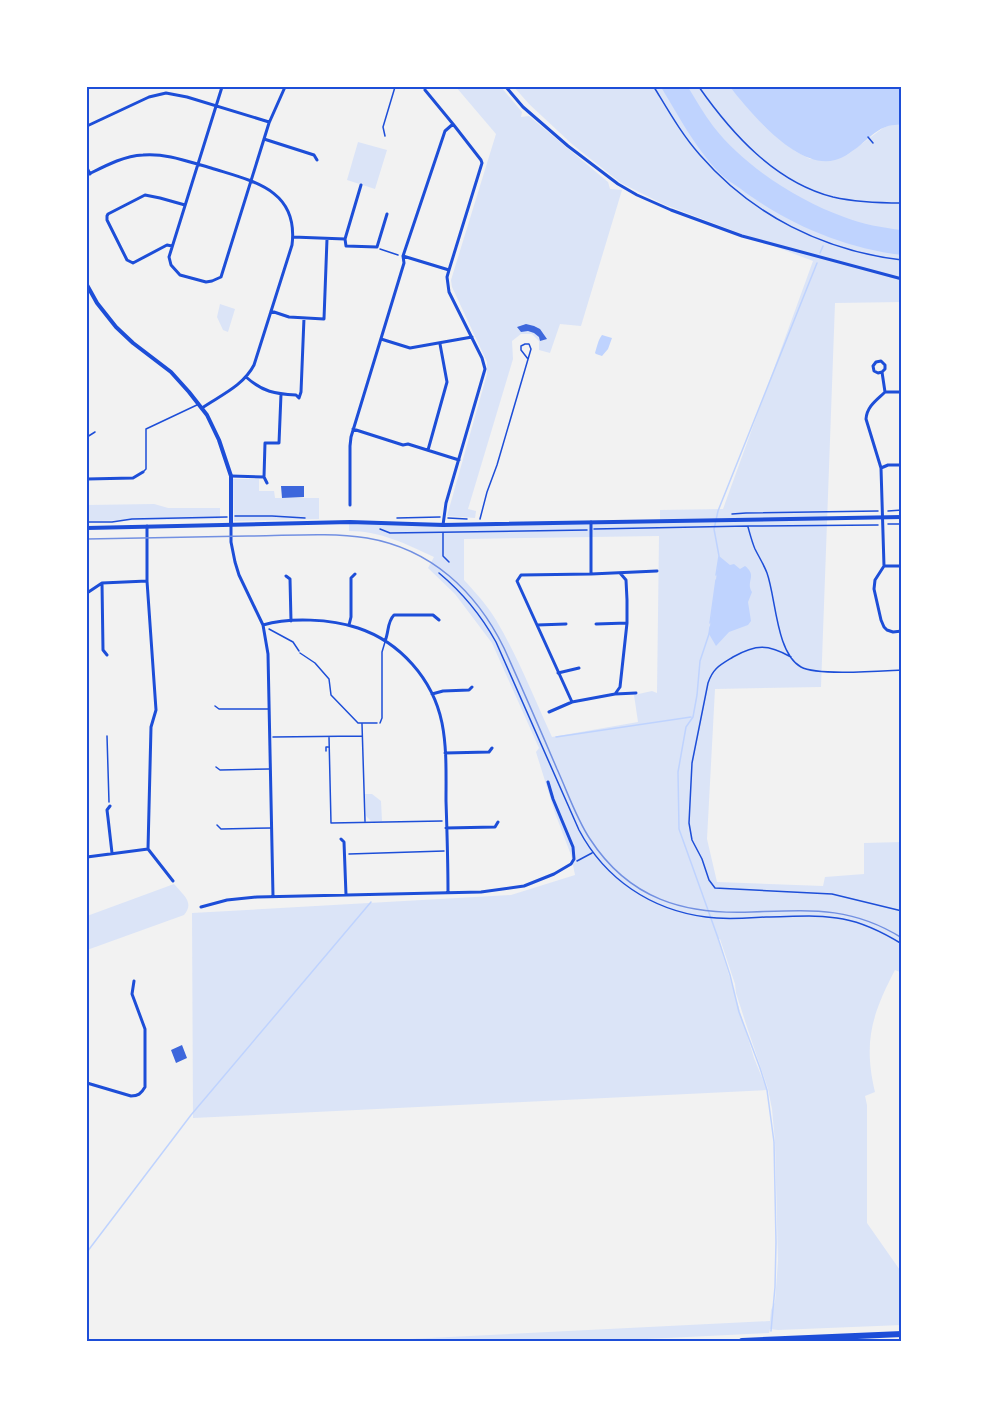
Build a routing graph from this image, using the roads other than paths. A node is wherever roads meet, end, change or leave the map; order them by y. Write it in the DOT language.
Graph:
graph roads {
  1 [pos="222,87"];
  2 [pos="285,87"];
  3 [pos="395,87"];
  4 [pos="506,87"];
  5 [pos="425,90"];
  6 [pos="216,106"];
  7 [pos="269,123"];
  8 [pos="453,124"];
  9 [pos="87,126"];
  10 [pos="385,136"];
  11 [pos="264,139"];
  12 [pos="318,160"];
  13 [pos="197,164"];
  14 [pos="87,168"];
  15 [pos="88,175"];
  16 [pos="252,181"];
  17 [pos="361,185"];
  18 [pos="185,205"];
  19 [pos="387,214"];
  20 [pos="293,237"];
  21 [pos="327,239"];
  22 [pos="345,239"];
  23 [pos="172,246"];
  24 [pos="404,256"];
  25 [pos="449,270"];
  26 [pos="902,279"];
  27 [pos="87,285"];
  28 [pos="271,311"];
  29 [pos="304,318"];
  30 [pos="472,337"];
  31 [pos="381,339"];
  32 [pos="440,344"];
  33 [pos="528,359"];
  34 [pos="882,372"];
  35 [pos="246,377"];
  36 [pos="885,392"];
  37 [pos="902,392"];
  38 [pos="281,394"];
  39 [pos="201,406"];
  40 [pos="353,429"];
  41 [pos="95,432"];
  42 [pos="87,436"];
  43 [pos="428,450"];
  44 [pos="459,460"];
  45 [pos="902,465"];
  46 [pos="880,468"];
  47 [pos="143,472"];
  48 [pos="231,476"];
  49 [pos="264,477"];
  50 [pos="87,479"];
  51 [pos="267,483"];
  52 [pos="350,505"];
  53 [pos="882,517"];
  54 [pos="902,517"];
  55 [pos="480,519"];
  56 [pos="591,522"];
  57 [pos="231,524"];
  58 [pos="443,525"];
  59 [pos="147,526"];
  60 [pos="87,528"];
  61 [pos="884,566"];
  62 [pos="902,566"];
  63 [pos="657,571"];
  64 [pos="620,573"];
  65 [pos="355,574"];
  66 [pos="591,574"];
  67 [pos="286,576"];
  68 [pos="147,581"];
  69 [pos="102,583"];
  70 [pos="87,592"];
  71 [pos="439,620"];
  72 [pos="291,621"];
  73 [pos="627,623"];
  74 [pos="566,624"];
  75 [pos="596,624"];
  76 [pos="263,625"];
  77 [pos="349,625"];
  78 [pos="537,625"];
  79 [pos="902,632"];
  80 [pos="385,641"];
  81 [pos="107,655"];
  82 [pos="579,668"];
  83 [pos="558,673"];
  84 [pos="472,687"];
  85 [pos="636,693"];
  86 [pos="432,694"];
  87 [pos="615,694"];
  88 [pos="572,702"];
  89 [pos="215,706"];
  90 [pos="269,709"];
  91 [pos="549,712"];
  92 [pos="380,723"];
  93 [pos="492,748"];
  94 [pos="445,753"];
  95 [pos="216,767"];
  96 [pos="270,769"];
  97 [pos="548,782"];
  98 [pos="110,806"];
  99 [pos="498,822"];
  100 [pos="217,825"];
  101 [pos="272,828"];
  102 [pos="446,828"];
  103 [pos="341,839"];
  104 [pos="148,849"];
  105 [pos="112,853"];
  106 [pos="87,857"];
  107 [pos="173,881"];
  108 [pos="448,892"];
  109 [pos="346,895"];
  110 [pos="273,896"];
  111 [pos="201,907"];
  112 [pos="134,981"];
  113 [pos="87,1083"];
  114 [pos="900,1333"];
  115 [pos="742,1341"];
  1 -- 6 [label="street"];
  2 -- 7 [label="street"];
  3 -- 10 [label="lane"];
  4 -- 26 [label="street"];
  5 -- 8 [label="street"];
  6 -- 7 [label="street"];
  6 -- 9 [label="street"];
  6 -- 13 [label="street"];
  7 -- 11 [label="street"];
  8 -- 24 [label="street"];
  8 -- 25 [label="street"];
  11 -- 12 [label="street"];
  11 -- 16 [label="street"];
  13 -- 15 [label="street"];
  13 -- 16 [label="street"];
  13 -- 18 [label="street"];
  14 -- 15 [label="street"];
  16 -- 20 [label="street"];
  16 -- 23 [label="street"];
  17 -- 22 [label="street"];
  18 -- 23 [label="street"];
  18 -- 23 [label="street"];
  19 -- 22 [label="street"];
  20 -- 21 [label="street"];
  20 -- 28 [label="street"];
  21 -- 22 [label="street"];
  21 -- 29 [label="street"];
  24 -- 25 [label="street"];
  24 -- 31 [label="street"];
  25 -- 30 [label="street"];
  27 -- 39 [label="street"];
  28 -- 29 [label="street"];
  28 -- 35 [label="street"];
  29 -- 38 [label="street"];
  30 -- 32 [label="street"];
  30 -- 44 [label="street"];
  31 -- 32 [label="street"];
  31 -- 40 [label="street"];
  32 -- 43 [label="street"];
  33 -- 33 [label="lane"];
  33 -- 55 [label="lane"];
  34 -- 36 [label="street"];
  35 -- 38 [label="street"];
  35 -- 39 [label="street"];
  36 -- 37 [label="street"];
  36 -- 46 [label="street"];
  38 -- 49 [label="street"];
  39 -- 47 [label="lane"];
  39 -- 48 [label="street"];
  40 -- 43 [label="street"];
  40 -- 52 [label="street"];
  41 -- 42 [label="lane"];
  43 -- 44 [label="street"];
  44 -- 58 [label="street"];
  45 -- 46 [label="street"];
  46 -- 53 [label="street"];
  47 -- 50 [label="street"];
  48 -- 49 [label="street"];
  48 -- 57 [label="street"];
  49 -- 51 [label="street"];
  53 -- 54 [label="street"];
  53 -- 56 [label="street"];
  53 -- 61 [label="street"];
  56 -- 58 [label="street"];
  56 -- 66 [label="street"];
  57 -- 58 [label="street"];
  57 -- 59 [label="street"];
  57 -- 76 [label="street"];
  59 -- 60 [label="street"];
  59 -- 68 [label="street"];
  61 -- 62 [label="street"];
  61 -- 79 [label="street"];
  63 -- 64 [label="street"];
  64 -- 66 [label="street"];
  64 -- 73 [label="street"];
  65 -- 77 [label="street"];
  66 -- 78 [label="street"];
  67 -- 72 [label="street"];
  68 -- 69 [label="street"];
  68 -- 104 [label="street"];
  69 -- 70 [label="street"];
  69 -- 81 [label="street"];
  71 -- 80 [label="street"];
  72 -- 76 [label="street"];
  72 -- 77 [label="street"];
  73 -- 75 [label="street"];
  73 -- 87 [label="street"];
  74 -- 78 [label="street"];
  76 -- 90 [label="street"];
  77 -- 80 [label="street"];
  78 -- 83 [label="street"];
  80 -- 86 [label="street"];
  80 -- 92 [label="lane"];
  82 -- 83 [label="street"];
  83 -- 88 [label="street"];
  84 -- 86 [label="street"];
  85 -- 87 [label="street"];
  86 -- 94 [label="street"];
  87 -- 88 [label="street"];
  88 -- 91 [label="street"];
  89 -- 90 [label="lane"];
  90 -- 96 [label="street"];
  93 -- 94 [label="street"];
  94 -- 102 [label="street"];
  95 -- 96 [label="lane"];
  96 -- 101 [label="street"];
  97 -- 108 [label="street"];
  98 -- 105 [label="street"];
  99 -- 102 [label="street"];
  100 -- 101 [label="lane"];
  101 -- 110 [label="street"];
  102 -- 108 [label="street"];
  103 -- 109 [label="street"];
  104 -- 105 [label="street"];
  104 -- 107 [label="street"];
  105 -- 106 [label="street"];
  108 -- 109 [label="street"];
  109 -- 110 [label="street"];
  110 -- 111 [label="street"];
  112 -- 113 [label="street"];
  114 -- 115 [label="highway"];
}
